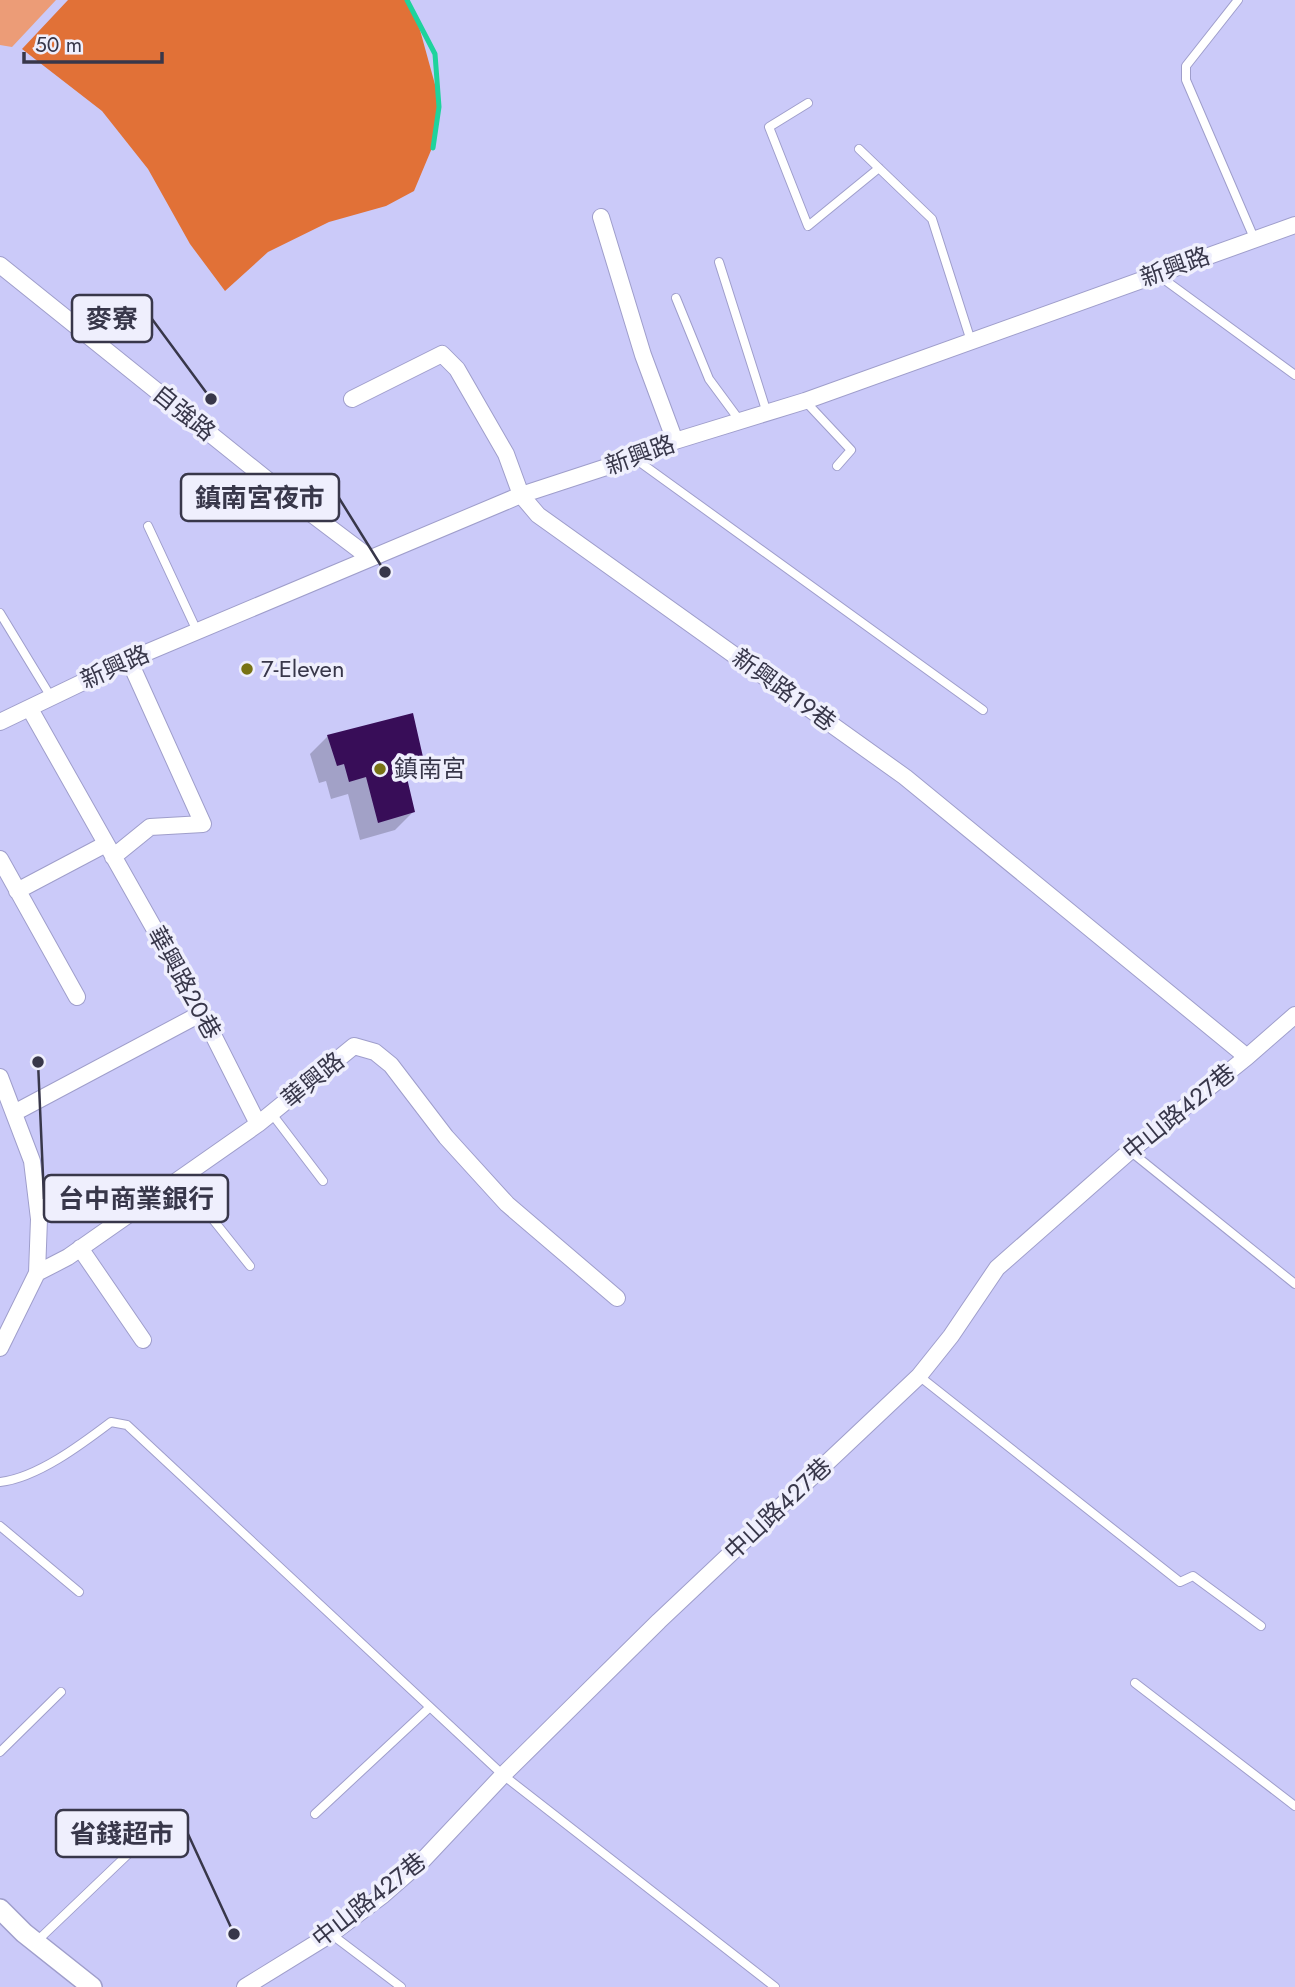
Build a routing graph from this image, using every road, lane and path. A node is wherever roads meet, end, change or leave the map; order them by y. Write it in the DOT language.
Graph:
graph roads {
  1 [pos="1238,0"];
  2 [pos="808,103"];
  3 [pos="859,149"];
  4 [pos="879,168"];
  5 [pos="601,217"];
  6 [pos="1295,225"];
  7 [pos="1254,238"];
  8 [pos="719,262"];
  9 [pos="0,265"];
  10 [pos="1155,274"];
  11 [pos="676,298"];
  12 [pos="971,341"];
  13 [pos="1295,375"];
  14 [pos="352,399"];
  15 [pos="805,401"];
  16 [pos="767,413"];
  17 [pos="740,421"];
  18 [pos="675,441"];
  19 [pos="634,458"];
  20 [pos="837,466"];
  21 [pos="520,495"];
  22 [pos="148,526"];
  23 [pos="370,558"];
  24 [pos="0,613"];
  25 [pos="197,632"];
  26 [pos="129,660"];
  27 [pos="51,696"];
  28 [pos="30,709"];
  29 [pos="983,710"];
  30 [pos="0,722"];
  31 [pos="110,850"];
  32 [pos="0,859"];
  33 [pos="17,891"];
  34 [pos="78,997"];
  35 [pos="202,1013"];
  36 [pos="1295,1015"];
  37 [pos="1247,1057"];
  38 [pos="0,1077"];
  39 [pos="14,1113"];
  40 [pos="272,1114"];
  41 [pos="258,1125"];
  42 [pos="1130,1151"];
  43 [pos="180,1177"];
  44 [pos="323,1181"];
  45 [pos="80,1248"];
  46 [pos="250,1266"];
  47 [pos="37,1273"];
  48 [pos="1295,1284"];
  49 [pos="617,1298"];
  50 [pos="143,1340"];
  51 [pos="0,1348"];
  52 [pos="919,1376"];
  53 [pos="0,1482"];
  54 [pos="0,1526"];
  55 [pos="79,1592"];
  56 [pos="1261,1626"];
  57 [pos="1135,1683"];
  58 [pos="61,1692"];
  59 [pos="430,1707"];
  60 [pos="0,1752"];
  61 [pos="503,1775"];
  62 [pos="1295,1806"];
  63 [pos="315,1814"];
  64 [pos="166,1818"];
  65 [pos="0,1909"];
  66 [pos="331,1934"];
  67 [pos="36,1942"];
  68 [pos="92,1987"];
  69 [pos="245,1987"];
  70 [pos="401,1987"];
  71 [pos="775,1987"];
  1 -- 7 [label="lane"];
  2 -- 4 [label="lane"];
  3 -- 4 [label="lane"];
  4 -- 12 [label="lane"];
  5 -- 18 [label="street"];
  6 -- 7 [label="street, 新興路"];
  7 -- 10 [label="street, 新興路"];
  8 -- 16 [label="lane"];
  9 -- 23 [label="street, 自強路"];
  10 -- 12 [label="street, 新興路"];
  10 -- 13 [label="lane"];
  11 -- 17 [label="lane"];
  12 -- 15 [label="street, 新興路"];
  14 -- 21 [label="street, 新興路19巷"];
  15 -- 16 [label="street, 新興路"];
  15 -- 20 [label="lane"];
  16 -- 17 [label="street, 新興路"];
  17 -- 18 [label="street, 新興路"];
  18 -- 19 [label="street, 新興路"];
  19 -- 21 [label="street, 新興路"];
  19 -- 29 [label="lane"];
  21 -- 23 [label="street, 新興路"];
  21 -- 37 [label="street, 新興路19巷"];
  22 -- 25 [label="lane"];
  23 -- 25 [label="street, 新興路"];
  24 -- 27 [label="lane"];
  25 -- 26 [label="street, 新興路"];
  26 -- 27 [label="street, 新興路"];
  26 -- 31 [label="street"];
  27 -- 28 [label="street, 新興路"];
  28 -- 30 [label="street, 新興路"];
  28 -- 31 [label="street, 華興路20巷"];
  31 -- 33 [label="street"];
  31 -- 35 [label="street, 華興路20巷"];
  32 -- 33 [label="street"];
  33 -- 34 [label="street"];
  35 -- 39 [label="street"];
  35 -- 41 [label="street, 華興路20巷"];
  36 -- 37 [label="street, 中山路427巷"];
  37 -- 42 [label="street, 中山路427巷"];
  38 -- 39 [label="street"];
  39 -- 47 [label="street"];
  40 -- 41 [label="street, 華興路"];
  40 -- 44 [label="lane"];
  40 -- 49 [label="street, 華興路"];
  41 -- 43 [label="street, 華興路"];
  42 -- 48 [label="lane"];
  42 -- 52 [label="street, 中山路427巷"];
  43 -- 45 [label="street, 華興路"];
  43 -- 46 [label="lane"];
  45 -- 47 [label="street, 華興路"];
  45 -- 50 [label="street"];
  47 -- 51 [label="street"];
  52 -- 56 [label="lane"];
  52 -- 61 [label="street, 中山路427巷"];
  53 -- 59 [label="lane"];
  54 -- 55 [label="lane"];
  57 -- 62 [label="lane"];
  58 -- 60 [label="lane"];
  59 -- 61 [label="lane"];
  59 -- 63 [label="lane"];
  61 -- 66 [label="street, 中山路427巷"];
  61 -- 71 [label="lane"];
  64 -- 67 [label="lane"];
  65 -- 67 [label="street"];
  66 -- 69 [label="street, 中山路427巷"];
  66 -- 70 [label="lane"];
  67 -- 68 [label="street"];
}
